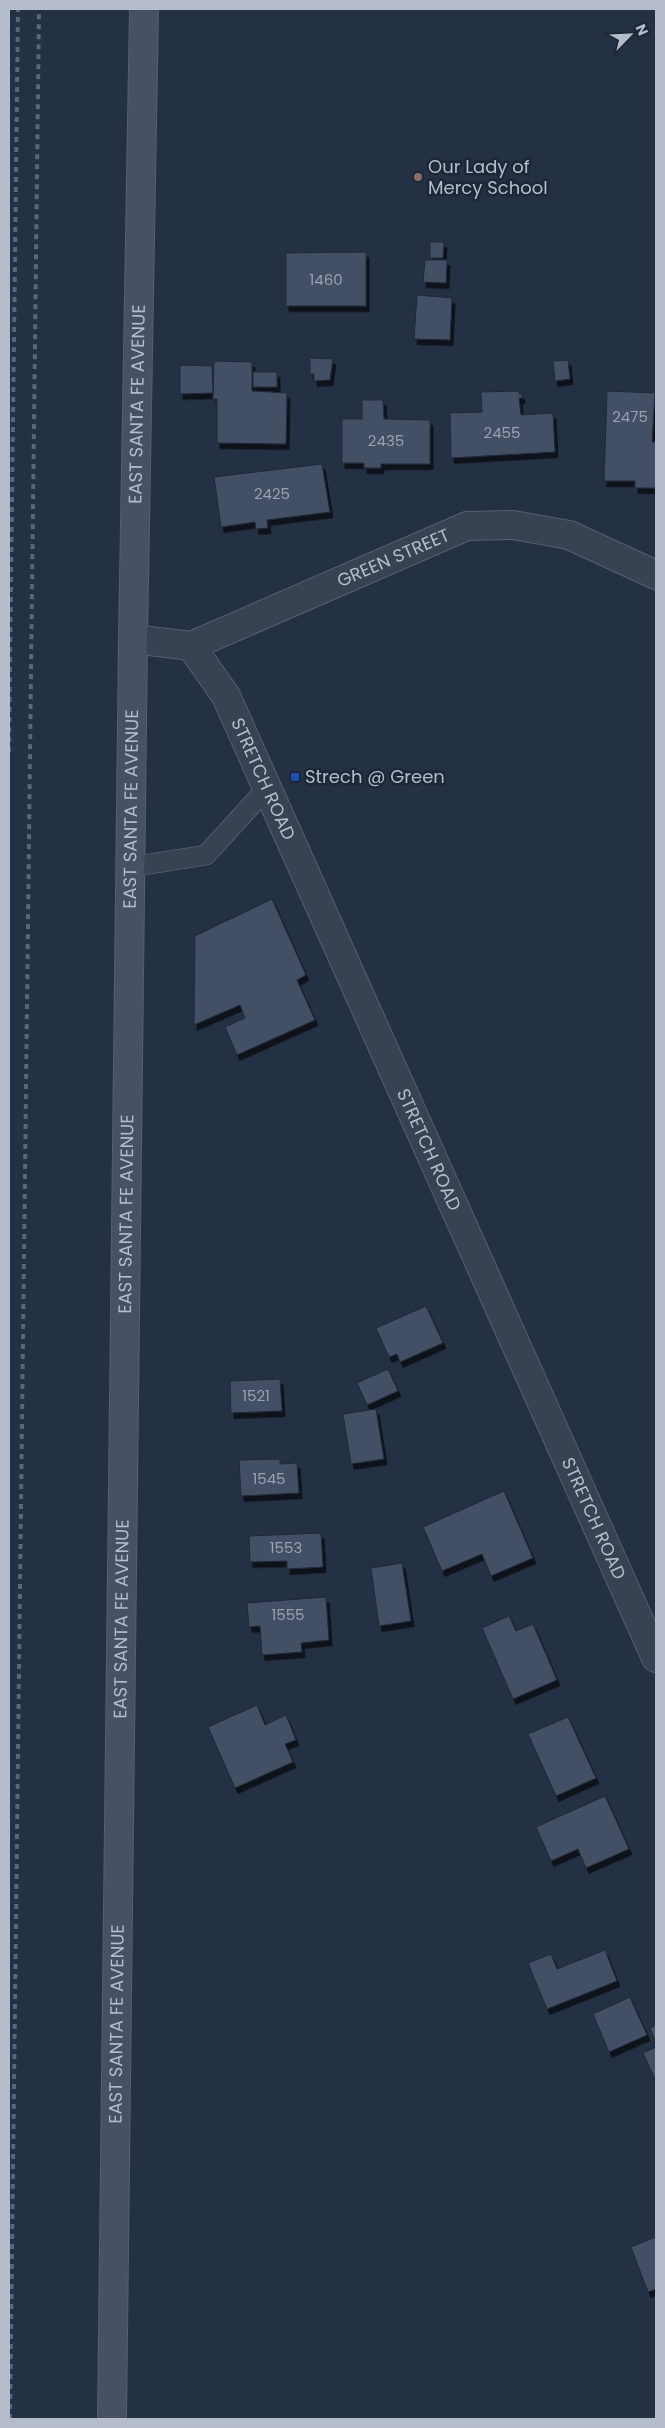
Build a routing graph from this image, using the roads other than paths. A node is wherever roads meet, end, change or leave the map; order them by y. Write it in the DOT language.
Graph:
graph roads {
  1 [pos="144,9"];
  2 [pos="656,575"];
  3 [pos="133,639"];
  4 [pos="191,646"];
  5 [pos="267,788"];
  6 [pos="130,867"];
  7 [pos="656,1658"];
  8 [pos="112,2419"];
  1 -- 3 [label="street, EAST SANTA FE AVENUE"];
  2 -- 4 [label="street, GREEN STREET"];
  3 -- 4 [label="street"];
  3 -- 6 [label="street, EAST SANTA FE AVENUE"];
  4 -- 5 [label="street, STRETCH ROAD"];
  5 -- 6 [label="lane"];
  5 -- 7 [label="street, STRETCH ROAD"];
  6 -- 8 [label="street, EAST SANTA FE AVENUE"];
}
